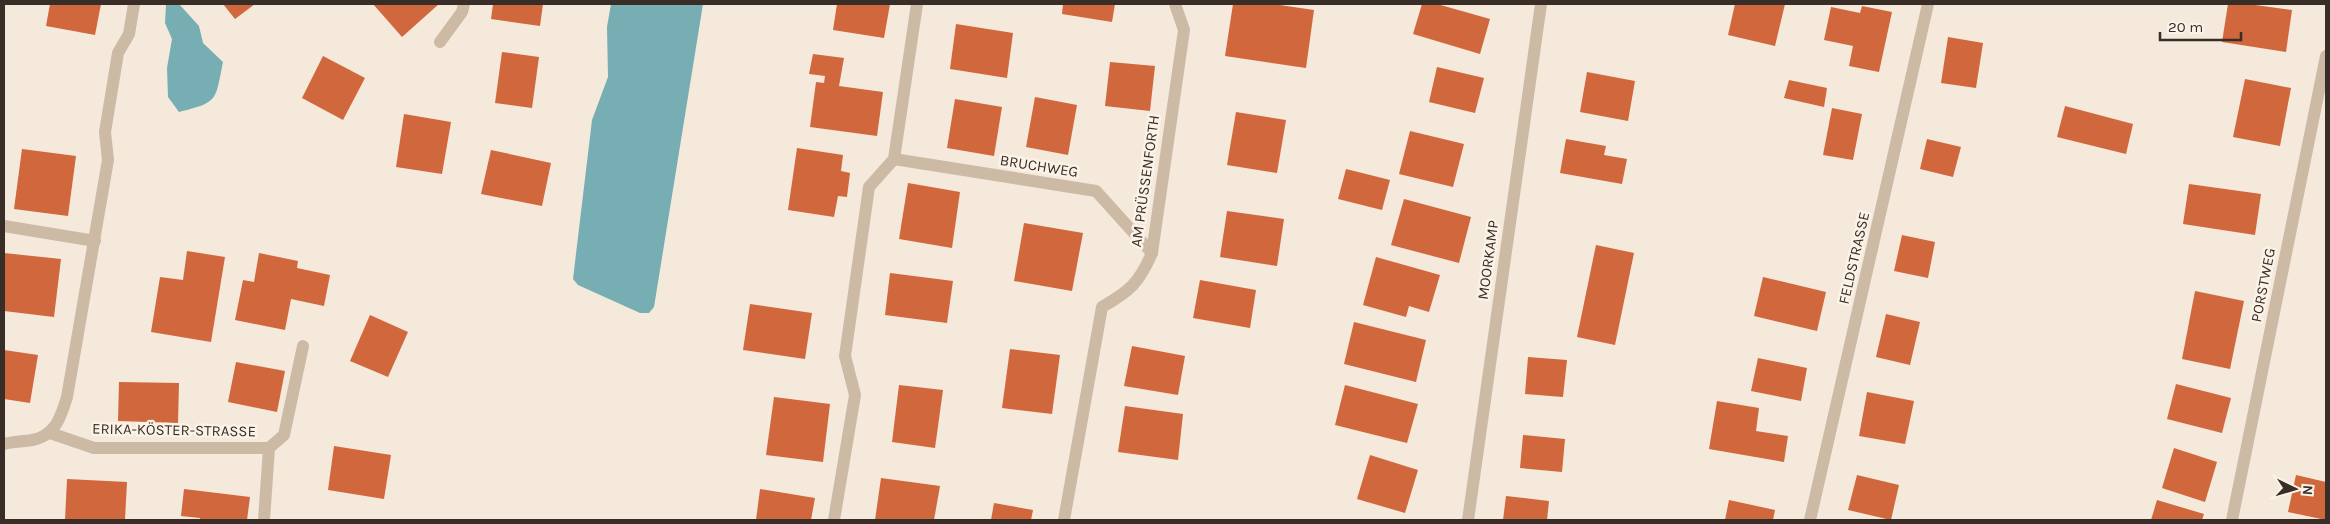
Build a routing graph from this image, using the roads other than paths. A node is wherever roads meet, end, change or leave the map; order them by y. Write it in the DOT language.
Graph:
graph roads {
  1 [pos="134,4"];
  2 [pos="464,4"];
  3 [pos="917,4"];
  4 [pos="1175,4"];
  5 [pos="1540,4"];
  6 [pos="1928,4"];
  7 [pos="440,42"];
  8 [pos="2326,56"];
  9 [pos="894,159"];
  10 [pos="4,226"];
  11 [pos="95,241"];
  12 [pos="1152,253"];
  13 [pos="303,346"];
  14 [pos="50,433"];
  15 [pos="4,444"];
  16 [pos="269,448"];
  17 [pos="264,520"];
  18 [pos="834,520"];
  19 [pos="1064,520"];
  20 [pos="1468,520"];
  21 [pos="1810,520"];
  22 [pos="2232,520"];
  1 -- 11 [label="street"];
  2 -- 7 [label="street"];
  3 -- 9 [label="street"];
  4 -- 12 [label="street, AM PRÜSSENFORTH"];
  5 -- 20 [label="street, MOORKAMP"];
  6 -- 21 [label="street, FELDSTRASSE"];
  8 -- 22 [label="street, PORSTWEG"];
  9 -- 12 [label="street, BRUCHWEG"];
  9 -- 18 [label="street"];
  10 -- 11 [label="street"];
  11 -- 14 [label="street"];
  12 -- 19 [label="street, AM PRÜSSENFORTH"];
  13 -- 16 [label="street, ERIKA-KÖSTER-STRASSE"];
  14 -- 15 [label="street"];
  14 -- 16 [label="street, ERIKA-KÖSTER-STRASSE"];
  16 -- 17 [label="street, ERIKA-KÖSTER-STRASSE"];
}
